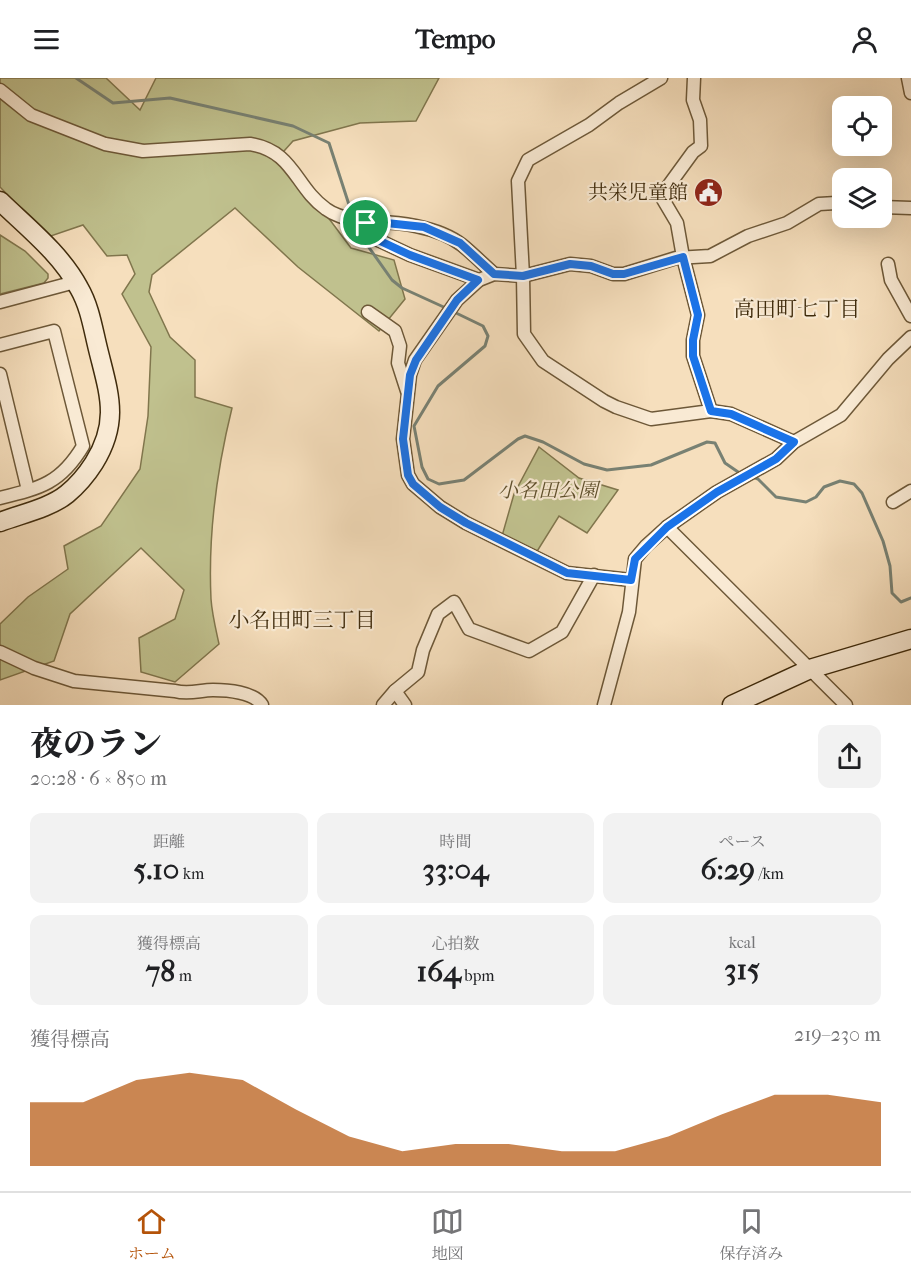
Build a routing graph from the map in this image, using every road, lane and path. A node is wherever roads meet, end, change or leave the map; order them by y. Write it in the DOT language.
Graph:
graph roads {
  1 [pos="661,78"];
  2 [pos="694,78"];
  3 [pos="908,78"];
  4 [pos="0,90"];
  5 [pos="911,93"];
  6 [pos="0,201"];
  7 [pos="832,203"];
  8 [pos="892,207"];
  9 [pos="911,208"];
  10 [pos="364,222"];
  11 [pos="683,257"];
  12 [pos="888,264"];
  13 [pos="494,274"];
  14 [pos="523,276"];
  15 [pos="478,280"];
  16 [pos="75,282"];
  17 [pos="0,302"];
  18 [pos="368,312"];
  19 [pos="911,316"];
  20 [pos="911,337"];
  21 [pos="0,345"];
  22 [pos="0,374"];
  23 [pos="407,392"];
  24 [pos="711,411"];
  25 [pos="794,442"];
  26 [pos="28,490"];
  27 [pos="911,491"];
  28 [pos="0,498"];
  29 [pos="893,502"];
  30 [pos="0,522"];
  31 [pos="667,527"];
  32 [pos="594,575"];
  33 [pos="631,580"];
  34 [pos="911,639"];
  35 [pos="0,652"];
  36 [pos="810,669"];
  37 [pos="395,692"];
  38 [pos="262,705"];
  39 [pos="383,705"];
  40 [pos="405,705"];
  41 [pos="604,705"];
  42 [pos="732,705"];
  43 [pos="846,705"];
  1 -- 14 [label="street"];
  2 -- 11 [label="street"];
  3 -- 5 [label="street"];
  4 -- 10 [label="street"];
  6 -- 16 [label="street"];
  7 -- 11 [label="street"];
  8 -- 9 [label="street"];
  10 -- 13 [label="street"];
  10 -- 15 [label="street"];
  11 -- 14 [label="street"];
  11 -- 24 [label="street"];
  12 -- 19 [label="street"];
  13 -- 14 [label="street"];
  13 -- 15 [label="street"];
  14 -- 24 [label="street"];
  15 -- 23 [label="street"];
  16 -- 17 [label="street"];
  16 -- 30 [label="street"];
  18 -- 23 [label="street"];
  20 -- 25 [label="street"];
  21 -- 26 [label="street"];
  22 -- 26 [label="street"];
  23 -- 32 [label="street"];
  24 -- 25 [label="street"];
  25 -- 31 [label="street"];
  26 -- 28 [label="street"];
  27 -- 29 [label="street"];
  31 -- 33 [label="street"];
  31 -- 36 [label="street"];
  32 -- 33 [label="street"];
  32 -- 37 [label="street"];
  33 -- 41 [label="street"];
  34 -- 36 [label="street"];
  35 -- 38 [label="street"];
  36 -- 42 [label="street"];
  36 -- 43 [label="street"];
  37 -- 39 [label="street"];
  37 -- 40 [label="street"];
}
